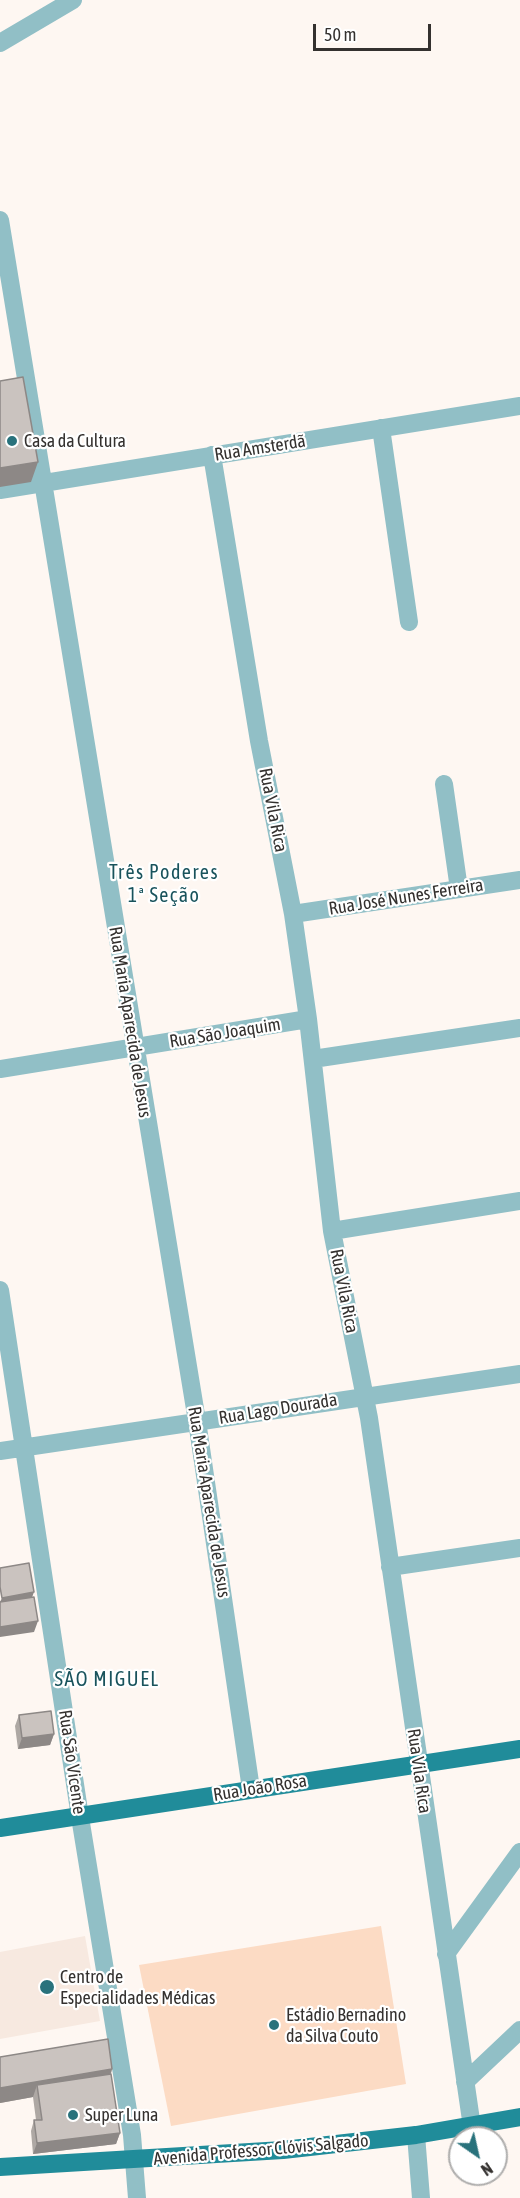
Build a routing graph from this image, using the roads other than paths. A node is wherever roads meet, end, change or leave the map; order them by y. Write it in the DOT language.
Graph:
graph roads {
  1 [pos="74,0"];
  2 [pos="0,43"];
  3 [pos="0,220"];
  4 [pos="520,406"];
  5 [pos="381,428"];
  6 [pos="212,455"];
  7 [pos="43,483"];
  8 [pos="0,490"];
  9 [pos="409,622"];
  10 [pos="444,784"];
  11 [pos="520,880"];
  12 [pos="459,889"];
  13 [pos="293,914"];
  14 [pos="308,1019"];
  15 [pos="520,1028"];
  16 [pos="135,1048"];
  17 [pos="313,1059"];
  18 [pos="0,1069"];
  19 [pos="520,1201"];
  20 [pos="332,1231"];
  21 [pos="0,1290"];
  22 [pos="520,1374"];
  23 [pos="365,1396"];
  24 [pos="197,1421"];
  25 [pos="26,1447"];
  26 [pos="0,1451"];
  27 [pos="520,1548"];
  28 [pos="390,1567"];
  29 [pos="520,1749"];
  30 [pos="418,1764"];
  31 [pos="251,1789"];
  32 [pos="80,1817"];
  33 [pos="0,1828"];
  34 [pos="520,1852"];
  35 [pos="446,1954"];
  36 [pos="520,2030"];
  37 [pos="465,2082"];
  38 [pos="520,2117"];
  39 [pos="472,2126"];
  40 [pos="477,2126"];
  41 [pos="448,2130"];
  42 [pos="416,2135"];
  43 [pos="135,2160"];
  44 [pos="0,2167"];
  45 [pos="137,2198"];
  46 [pos="421,2198"];
  1 -- 2 [label="street"];
  3 -- 7 [label="street, Rua Maria Aparecida de Jesus"];
  4 -- 5 [label="street, Rua Amsterdã"];
  5 -- 6 [label="street, Rua Amsterdã"];
  5 -- 9 [label="street"];
  6 -- 7 [label="street, Rua Amsterdã"];
  6 -- 13 [label="street, Rua Vila Rica"];
  7 -- 8 [label="street, Rua Amsterdã"];
  7 -- 16 [label="street, Rua Maria Aparecida de Jesus"];
  10 -- 12 [label="street"];
  11 -- 12 [label="street, Rua José Nunes Ferreira"];
  12 -- 13 [label="street, Rua José Nunes Ferreira"];
  13 -- 14 [label="street, Rua Vila Rica"];
  14 -- 16 [label="street, Rua São Joaquim"];
  14 -- 17 [label="street, Rua Vila Rica"];
  15 -- 17 [label="street"];
  16 -- 18 [label="street, Rua São Joaquim"];
  16 -- 24 [label="street, Rua Maria Aparecida de Jesus"];
  17 -- 20 [label="street, Rua Vila Rica"];
  19 -- 20 [label="street"];
  20 -- 23 [label="street, Rua Vila Rica"];
  21 -- 25 [label="street, Rua São Vicente"];
  22 -- 23 [label="street, Rua Lago Dourada"];
  23 -- 24 [label="street, Rua Lago Dourada"];
  23 -- 28 [label="street, Rua Vila Rica"];
  24 -- 25 [label="street, Rua Lago Dourada"];
  24 -- 31 [label="street, Rua Maria Aparecida de Jesus"];
  25 -- 26 [label="street, Rua Lago Dourada"];
  25 -- 32 [label="street, Rua São Vicente"];
  27 -- 28 [label="street"];
  28 -- 30 [label="street, Rua Vila Rica"];
  29 -- 30 [label="main road, Rua João Rosa"];
  30 -- 31 [label="main road, Rua João Rosa"];
  30 -- 35 [label="street, Rua Vila Rica"];
  31 -- 32 [label="main road, Rua João Rosa"];
  32 -- 33 [label="main road, Rua João Rosa"];
  32 -- 43 [label="street, Rua São Vicente"];
  34 -- 35 [label="street"];
  35 -- 37 [label="street, Rua Vila Rica"];
  36 -- 37 [label="street"];
  37 -- 39 [label="street, Rua Vila Rica"];
  38 -- 40 [label="main road, Avenida Professor Clóvis Salgado"];
  41 -- 42 [label="main road, Avenida Professor Clóvis Salgado"];
  42 -- 43 [label="main road, Avenida Professor Clóvis Salgado"];
  42 -- 46 [label="street"];
  43 -- 44 [label="main road, Avenida Professor Clóvis Salgado"];
  43 -- 45 [label="street, Rua São Vicente"];
}
